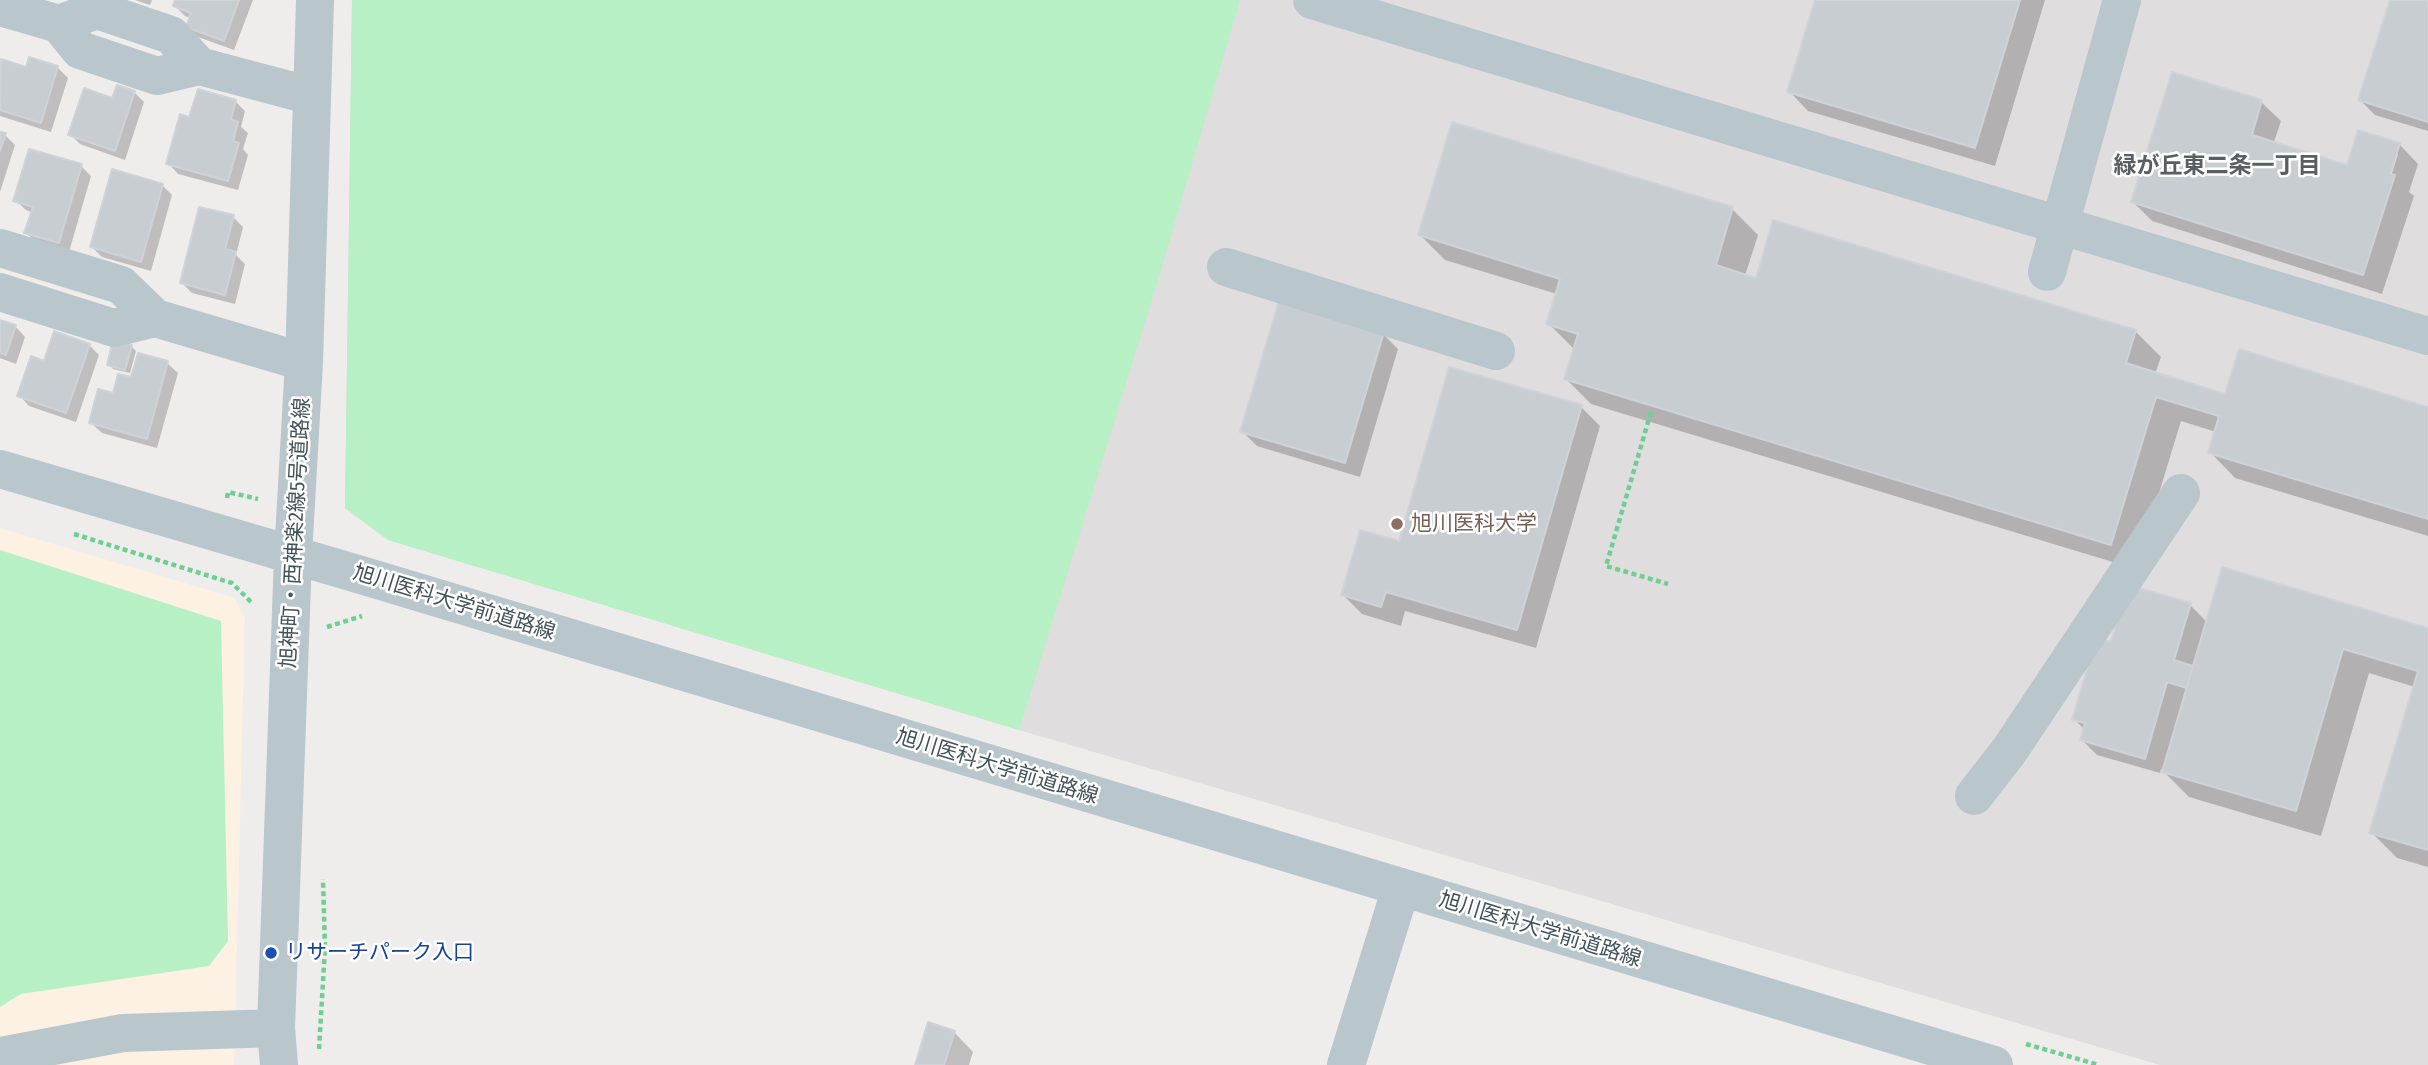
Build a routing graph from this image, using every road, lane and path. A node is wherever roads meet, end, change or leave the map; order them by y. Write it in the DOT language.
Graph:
graph roads {
  1 [pos="314,0"];
  2 [pos="1312,0"];
  3 [pos="2122,0"];
  4 [pos="0,7"];
  5 [pos="312,96"];
  6 [pos="2060,226"];
  7 [pos="0,248"];
  8 [pos="1226,267"];
  9 [pos="2047,272"];
  10 [pos="0,292"];
  11 [pos="155,318"];
  12 [pos="2428,336"];
  13 [pos="1496,351"];
  14 [pos="304,362"];
  15 [pos="1651,412"];
  16 [pos="0,469"];
  17 [pos="2181,493"];
  18 [pos="65,531"];
  19 [pos="293,556"];
  20 [pos="1668,584"];
  21 [pos="254,605"];
  22 [pos="1974,796"];
  23 [pos="1401,888"];
  24 [pos="276,1028"];
  25 [pos="0,1056"];
  26 [pos="279,1065"];
  27 [pos="1346,1065"];
  28 [pos="1994,1065"];
  1 -- 5 [label="street, 旭神町・西神楽2線5号道路線"];
  2 -- 6 [label="street"];
  3 -- 6 [label="street"];
  4 -- 5 [label="street"];
  5 -- 14 [label="street, 旭神町・西神楽2線5号道路線"];
  6 -- 9 [label="street"];
  6 -- 12 [label="street"];
  7 -- 11 [label="street"];
  8 -- 13 [label="street"];
  10 -- 11 [label="street"];
  11 -- 14 [label="street"];
  14 -- 19 [label="street, 旭神町・西神楽2線5号道路線"];
  15 -- 20 [label="path"];
  16 -- 19 [label="street, 旭川医科大学前道路線"];
  17 -- 22 [label="street"];
  18 -- 21 [label="path"];
  19 -- 23 [label="street, 旭川医科大学前道路線"];
  19 -- 24 [label="street, 旭神町・西神楽2線5号道路線"];
  23 -- 27 [label="street"];
  23 -- 28 [label="street, 旭川医科大学前道路線"];
  24 -- 25 [label="street"];
  24 -- 26 [label="street, 旭神町・西神楽2線5号道路線"];
}
